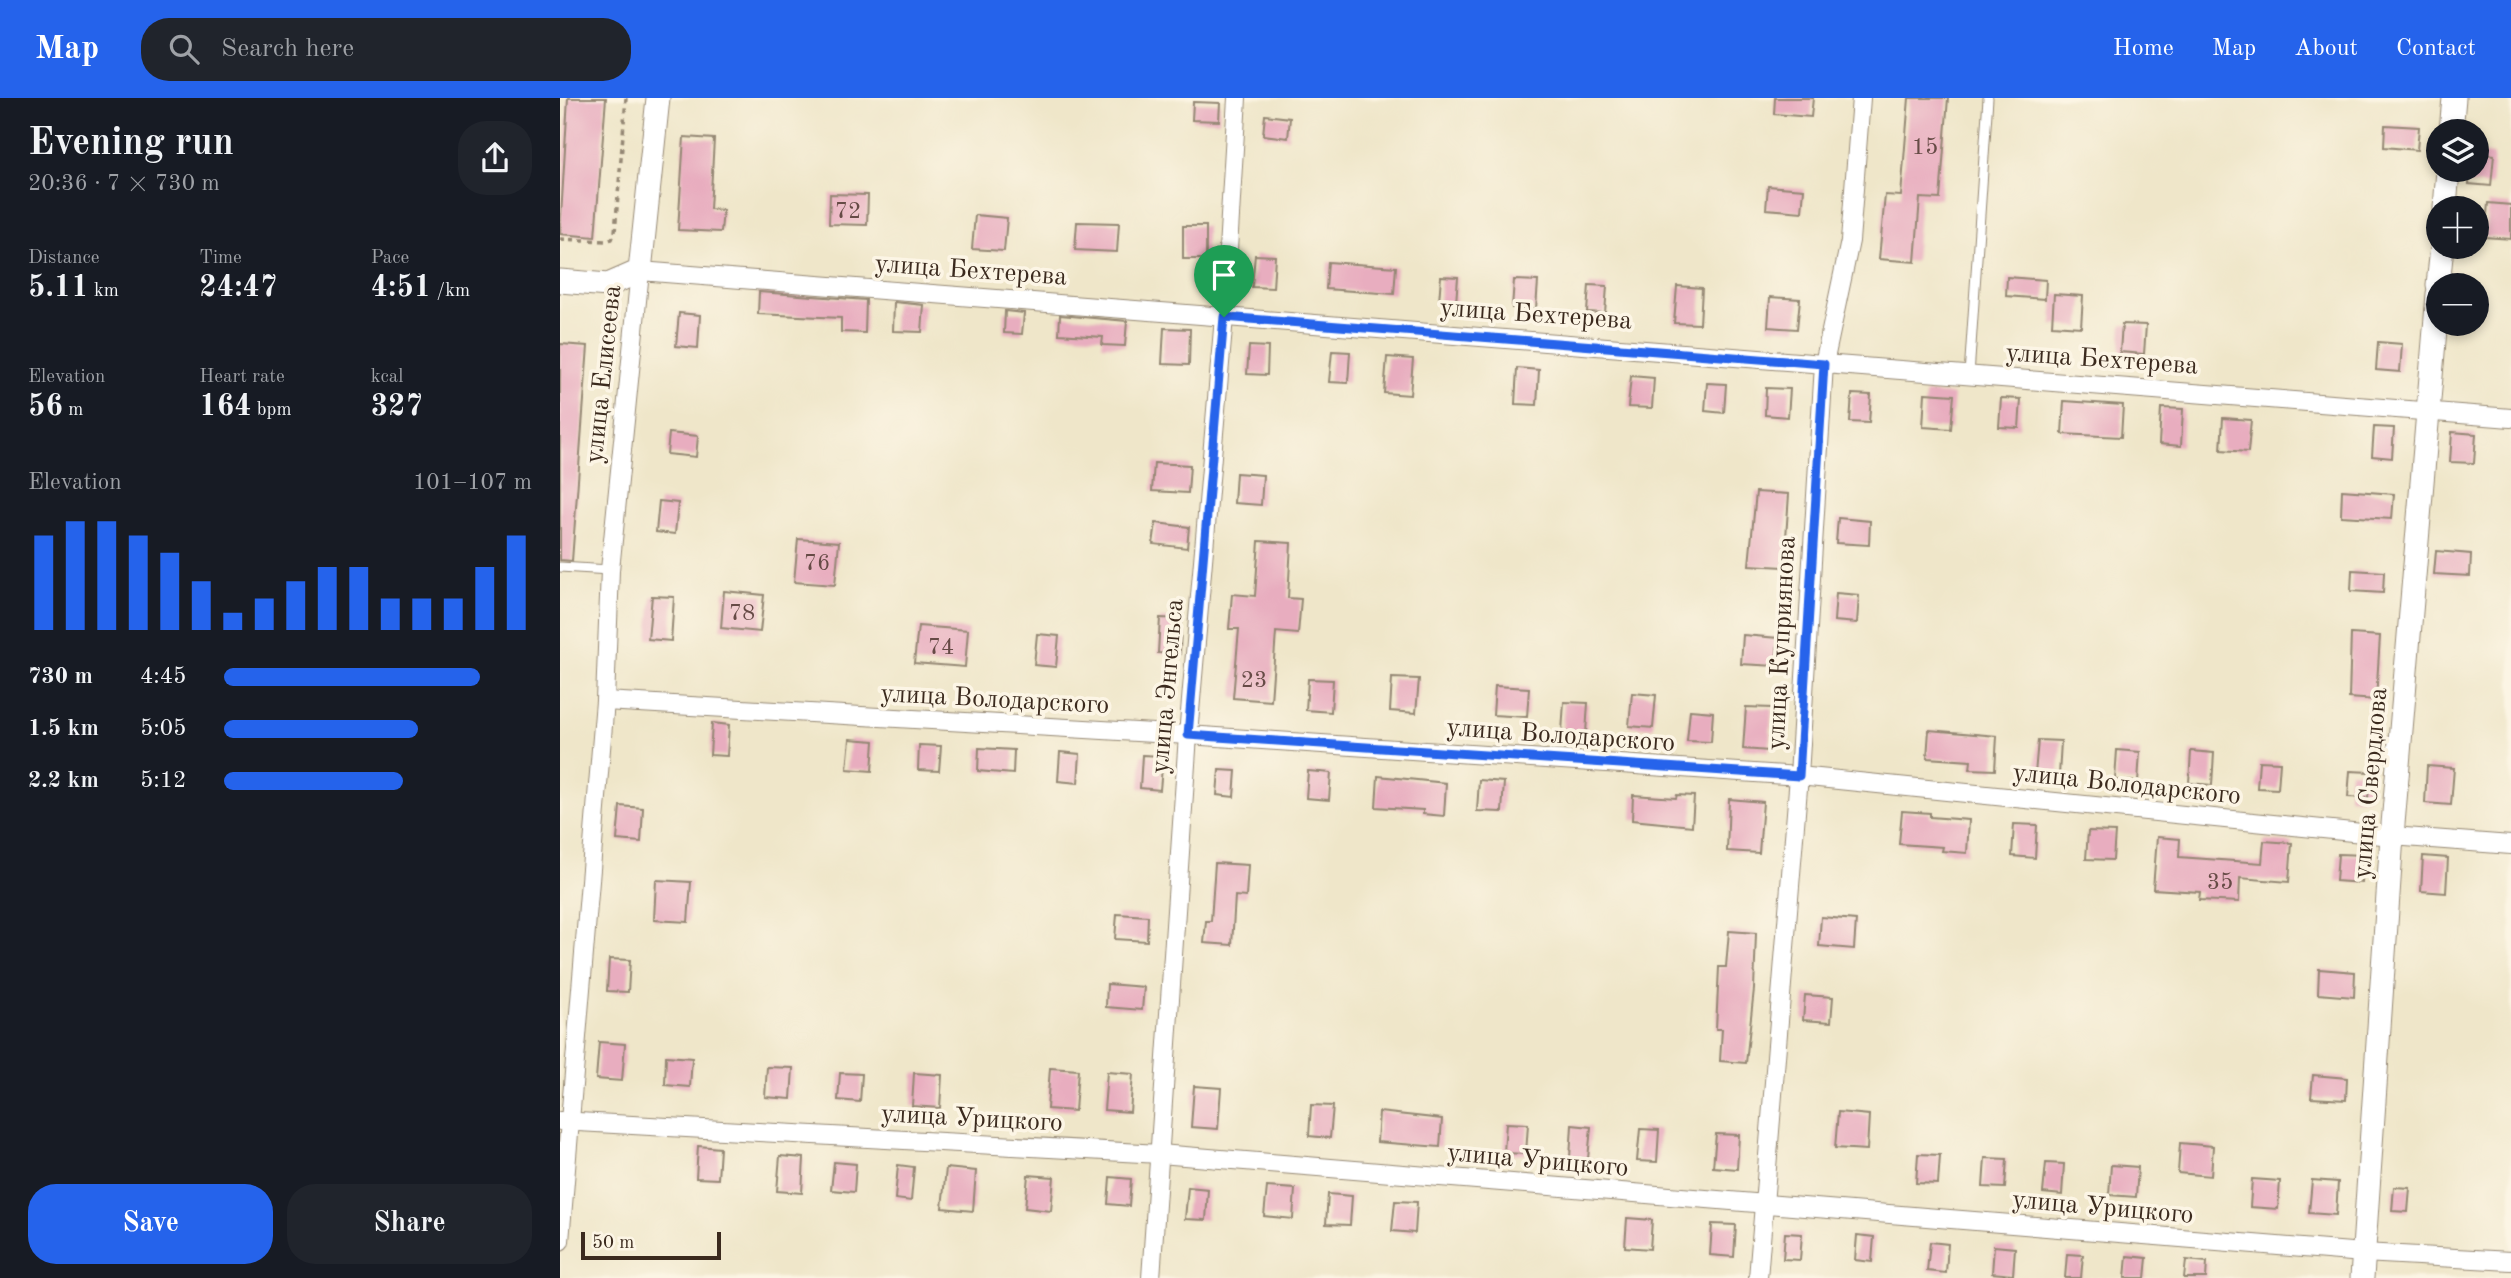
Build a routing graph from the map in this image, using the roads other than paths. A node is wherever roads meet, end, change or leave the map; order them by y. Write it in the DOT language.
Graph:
graph roads {
  1 [pos="658,98"];
  2 [pos="1237,98"];
  3 [pos="1861,98"];
  4 [pos="1988,98"];
  5 [pos="2454,98"];
  6 [pos="2452,119"];
  7 [pos="640,271"];
  8 [pos="560,281"];
  9 [pos="1224,317"];
  10 [pos="2434,336"];
  11 [pos="1824,364"];
  12 [pos="1969,375"];
  13 [pos="2428,411"];
  14 [pos="2511,418"];
  15 [pos="560,568"];
  16 [pos="610,569"];
  17 [pos="606,701"];
  18 [pos="1188,735"];
  19 [pos="1799,776"];
  20 [pos="2392,836"];
  21 [pos="2511,845"];
  22 [pos="565,1121"];
  23 [pos="1160,1154"];
  24 [pos="1763,1204"];
  25 [pos="560,1241"];
  26 [pos="2363,1253"];
  27 [pos="2511,1261"];
  28 [pos="1151,1278"];
  29 [pos="1758,1278"];
  30 [pos="2362,1278"];
  1 -- 7 [label="street, улица Елисеева"];
  2 -- 9 [label="street, улица Энгельса"];
  3 -- 11 [label="street, улица Куприянова"];
  4 -- 12 [label="lane"];
  5 -- 6 [label="street"];
  7 -- 8 [label="street, улица Бехтерева"];
  7 -- 9 [label="street, улица Бехтерева"];
  7 -- 16 [label="street, улица Елисеева"];
  9 -- 11 [label="street, улица Бехтерева"];
  9 -- 18 [label="street, улица Энгельса"];
  10 -- 13 [label="street, улица Свердлова"];
  11 -- 12 [label="street, улица Бехтерева"];
  11 -- 19 [label="street, улица Куприянова"];
  12 -- 13 [label="street, улица Бехтерева"];
  13 -- 14 [label="street, улица Бехтерева"];
  13 -- 20 [label="street, улица Свердлова"];
  15 -- 16 [label="lane"];
  16 -- 17 [label="street, улица Елисеева"];
  17 -- 18 [label="street, улица Володарского"];
  17 -- 22 [label="street, улица Елисеева"];
  18 -- 19 [label="street, улица Володарского"];
  18 -- 23 [label="street, улица Энгельса"];
  19 -- 20 [label="street, улица Володарского"];
  19 -- 24 [label="street, улица Куприянова"];
  20 -- 21 [label="street, улица Володарского"];
  20 -- 26 [label="street, улица Свердлова"];
  22 -- 23 [label="street, улица Урицкого"];
  22 -- 25 [label="street, улица Елисеева"];
  23 -- 24 [label="street, улица Урицкого"];
  23 -- 28 [label="street, улица Энгельса"];
  24 -- 26 [label="street, улица Урицкого"];
  24 -- 29 [label="street, улица Куприянова"];
  26 -- 27 [label="street, улица Урицкого"];
  26 -- 30 [label="street, улица Свердлова"];
}
